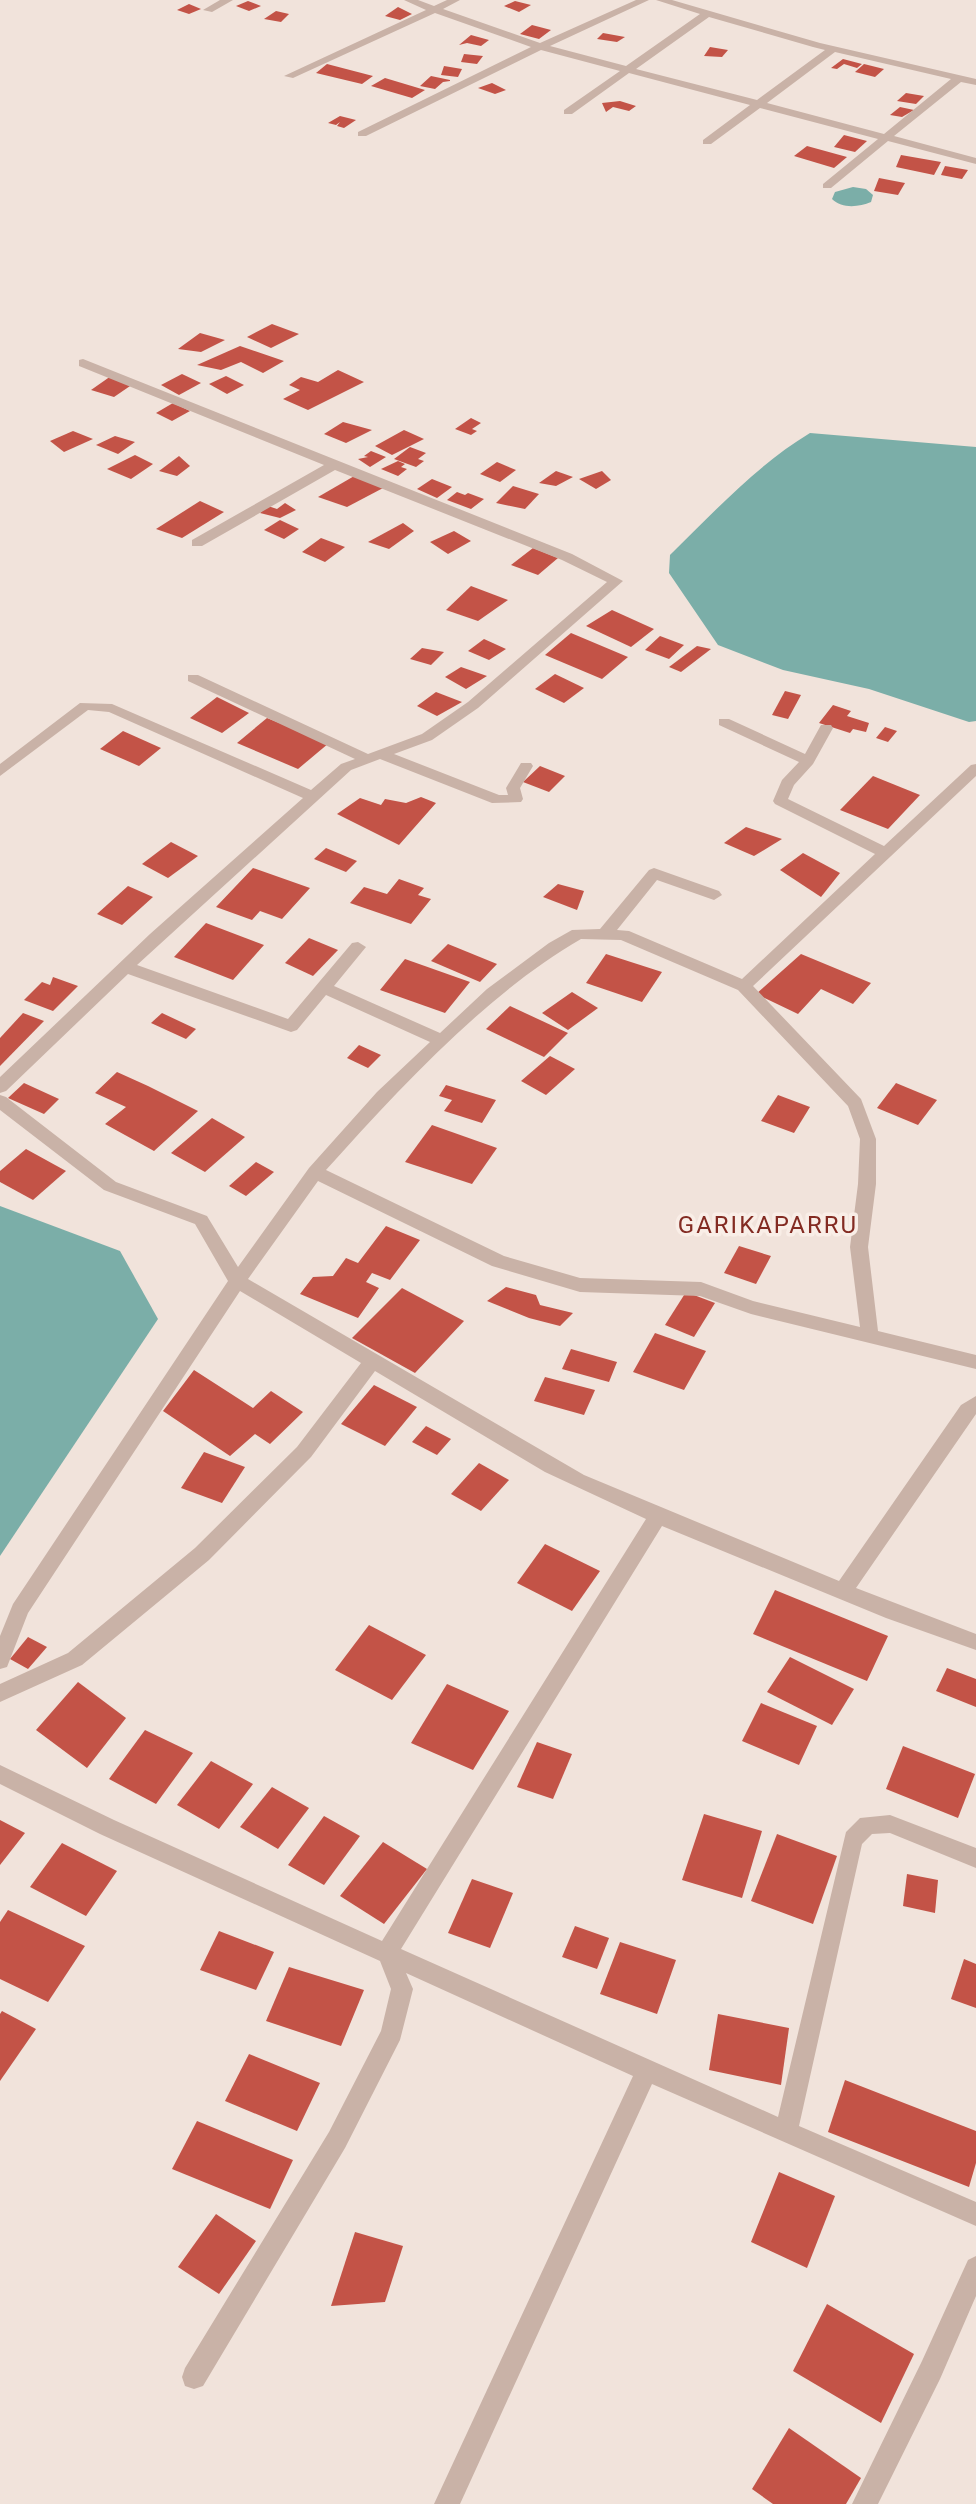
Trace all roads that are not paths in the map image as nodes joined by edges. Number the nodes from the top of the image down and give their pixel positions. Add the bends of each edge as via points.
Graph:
1 (228, 0) edge
2 (409, 0) edge
3 (455, 0) edge
4 (644, 0) edge
5 (661, 0) edge
6 (208, 9) dead end
7 (434, 10) junction
8 (707, 15) junction
9 (540, 47) junction
10 (833, 48) junction
11 (628, 70) junction
12 (289, 76) dead end
13 (959, 78) junction
14 (976, 82) edge
15 (756, 104) junction
16 (568, 112) dead end
17 (362, 134) dead end
18 (887, 137) junction
19 (707, 142) dead end
20 (976, 160) edge
21 (827, 186) dead end
22 (83, 363) dead end
23 (334, 465) junction
24 (197, 544) dead end
25 (193, 678) dead end
26 (724, 722) dead end
27 (826, 728) dead end
28 (374, 756) junction
29 (808, 761) junction
30 (526, 766) dead end
31 (976, 768) edge
32 (0, 771) edge
33 (311, 796) junction
34 (885, 853) junction
35 (714, 895) dead end
36 (605, 934) junction
37 (358, 947) dead end
38 (126, 967) junction
39 (744, 986) junction
40 (323, 987) junction
41 (442, 1041) junction
42 (0, 1087) edge
43 (0, 1101) edge
44 (315, 1172) junction
45 (237, 1281) junction
46 (870, 1338) junction
47 (373, 1361) junction
48 (976, 1362) edge
49 (976, 1403) edge
50 (657, 1518) junction
51 (843, 1590) junction
52 (976, 1642) edge
53 (0, 1661) edge
54 (0, 1693) edge
55 (0, 1774) edge
56 (976, 1858) edge
57 (387, 1952) junction
58 (647, 2071) junction
59 (786, 2131) junction
60 (976, 2214) edge
61 (976, 2268) edge
62 (194, 2377) dead end
63 (447, 2504) edge
64 (865, 2504) edge

1 - 6 street
2 - 7 street
3 - 7 street
4 - 9 street
5 - 8 street
7 - 9 street
7 - 12 street
8 - 10 street
8 - 11 street
9 - 11 street
9 - 17 street
10 - 13 street
10 - 15 street
11 - 15 street
11 - 16 street
13 - 14 street
13 - 18 street
15 - 18 street
15 - 19 street
18 - 20 street
18 - 21 street
22 - 23 street
23 - 24 street
23 - 28 street via 616,581 473,705 427,737
25 - 28 street
26 - 29 street
27 - 29 street
28 - 30 street via 497,800 516,799 513,788
28 - 33 street via 346,767
29 - 34 street via 787,783 780,801
31 - 34 street
32 - 33 street via 85,706 96,706 112,708
33 - 38 street
34 - 39 street
35 - 36 street via 654,873
36 - 39 street via 623,935
36 - 41 street via 578,934 555,947 493,993
37 - 40 street
38 - 40 street via 290,1026
38 - 42 street
39 - 46 street via 855,1103 868,1139 859,1247
40 - 41 street
41 - 44 street
43 - 45 street via 110,1186 201,1220
44 - 45 street
44 - 46 street via 521,1268 580,1284 701,1289
45 - 47 street
45 - 53 street via 20,1610
46 - 48 street
47 - 50 street via 562,1473
47 - 54 street via 304,1452 202,1555 75,1659
49 - 51 street
50 - 51 street
50 - 57 street
51 - 52 street
55 - 57 street
56 - 59 street via 890,1824 867,1825 853,1839
57 - 58 street
57 - 62 street via 402,1989 392,2033 337,2140
58 - 59 street
58 - 63 street
59 - 60 street
61 - 64 street

